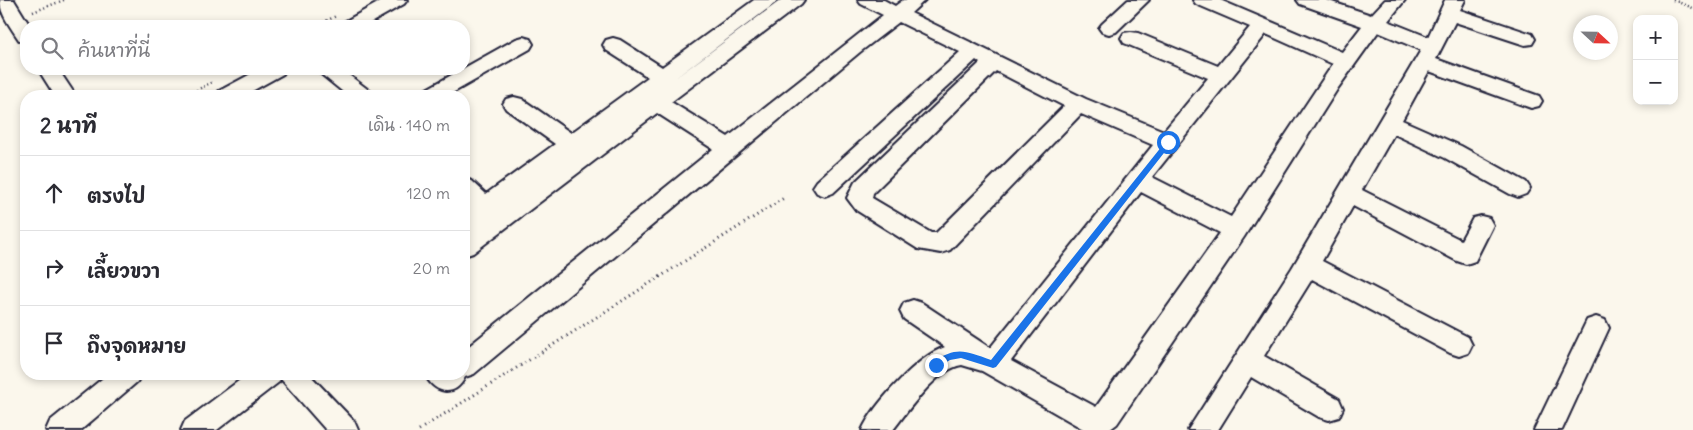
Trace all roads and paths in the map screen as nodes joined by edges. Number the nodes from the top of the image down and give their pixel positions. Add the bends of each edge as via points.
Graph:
1 (4, 0) edge
2 (64, 0) edge
3 (397, 0) edge
4 (767, 0) edge
5 (794, 0) edge
6 (868, 0) edge
7 (1139, 0) edge
8 (1202, 0) edge
9 (1307, 0) edge
10 (1395, 0) edge
11 (1673, 0) edge
12 (906, 7) edge
13 (1452, 7) edge
14 (1693, 8) edge
15 (362, 20) edge
16 (8, 23) edge
17 (1374, 23) junction
18 (1262, 26) junction
19 (1109, 28) dead end
20 (20, 32) edge
21 (1131, 38) dead end
22 (1525, 39) dead end
23 (523, 44) dead end
24 (613, 46) dead end
25 (974, 52) junction
26 (1429, 55) junction
27 (994, 61) junction
28 (1346, 61) junction
29 (470, 74) edge
30 (52, 75) edge
31 (259, 75) edge
32 (336, 75) edge
33 (468, 75) edge
34 (662, 76) junction
35 (1222, 76) junction
36 (224, 87) edge
37 (62, 90) edge
38 (211, 90) edge
39 (354, 90) edge
40 (442, 90) edge
41 (1531, 101) dead end
42 (656, 103) junction
43 (514, 104) dead end
44 (1078, 104) junction
45 (1389, 123) junction
46 (1168, 142) junction
47 (570, 144) junction
48 (730, 149) junction
49 (1137, 180) junction
50 (825, 187) dead end
51 (1518, 188) dead end
52 (470, 193) edge
53 (1348, 193) junction
54 (784, 198) dead end
55 (485, 208) junction
56 (470, 219) edge
57 (1481, 225) dead end
58 (1235, 230) junction
59 (470, 242) edge
60 (1307, 265) junction
61 (913, 311) dead end
62 (1596, 328) dead end
63 (1458, 345) dead end
64 (1246, 360) junction
65 (470, 361) edge
66 (993, 364) junction
67 (120, 380) edge
68 (261, 380) edge
69 (298, 380) edge
70 (1329, 408) dead end
71 (60, 430) edge
72 (195, 430) edge
73 (344, 430) edge
74 (419, 430) edge
75 (876, 430) edge
76 (1202, 430) edge
77 (1548, 430) edge

1 - 16 street
2 - 16 path
3 - 15 street
4 - 34 street
5 - 42 street
6 - 12 street
7 - 19 street
8 - 18 street
9 - 17 street
10 - 17 street
11 - 14 path
12 - 25 street
12 - 48 street
13 - 22 street
13 - 26 street
16 - 20 street
17 - 26 street
17 - 28 street
18 - 28 street
18 - 35 street
21 - 35 street
23 - 29 street
24 - 34 street
25 - 27 street
25 - 50 street
26 - 41 street
26 - 45 street
27 - 44 street
27 - 44 street via 863,188 859,198 864,204 927,242 941,243
28 - 58 street
30 - 37 street
31 - 36 street
32 - 39 street
33 - 40 street
34 - 47 street
35 - 46 street
36 - 38 path
42 - 48 street
42 - 59 street
43 - 47 street
44 - 46 street
45 - 51 street via 1453,152
45 - 53 street
46 - 49 street
47 - 55 street
48 - 65 street
49 - 58 street
49 - 66 street
52 - 55 street
53 - 57 street via 1466,254
53 - 60 street
54 - 74 path
55 - 56 street
58 - 66 street via 1102,420 1095,421
60 - 63 street
60 - 64 street
61 - 66 street
62 - 77 street
64 - 70 street
64 - 76 street
66 - 75 street via 961,354 948,357 914,387
67 - 71 street
68 - 72 street
69 - 73 street

